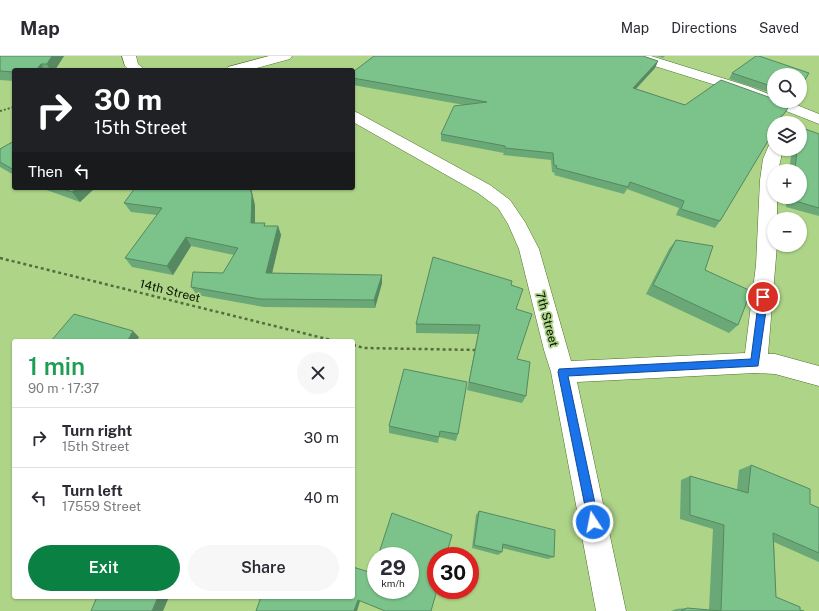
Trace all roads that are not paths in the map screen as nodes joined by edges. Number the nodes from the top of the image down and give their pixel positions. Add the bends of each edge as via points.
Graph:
1 (129, 56) edge
2 (637, 56) edge
3 (286, 59) edge
4 (135, 68) edge
5 (243, 68) edge
6 (767, 98) edge
7 (784, 108) edge
8 (796, 116) edge
9 (355, 117) edge
10 (807, 118) edge
11 (819, 119) edge
12 (773, 156) edge
13 (755, 363) junction
14 (563, 372) junction
15 (819, 376) edge
16 (610, 611) edge

1 - 4 street
2 - 6 street
3 - 5 street
7 - 8 street
9 - 14 street, 7th Street via 484,188 504,204 529,249
10 - 11 street
12 - 13 street via 768,184 768,231 762,313
13 - 14 street
13 - 15 street via 775,364
14 - 16 street, 7th Street

